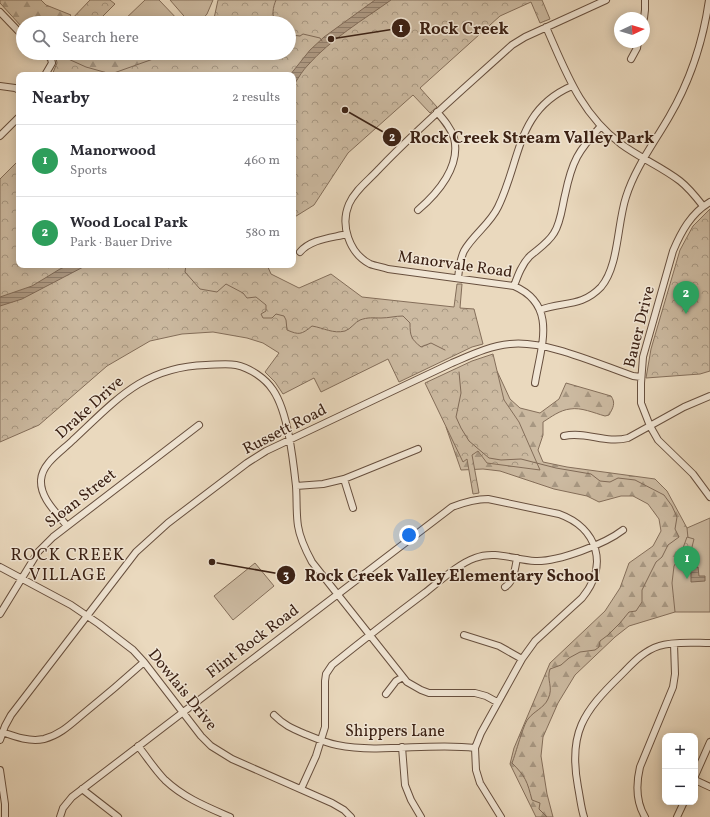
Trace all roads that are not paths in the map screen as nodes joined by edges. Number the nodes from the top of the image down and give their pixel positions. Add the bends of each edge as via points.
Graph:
1 (606, 0) edge
2 (645, 0) edge
3 (709, 0) edge
4 (0, 12) edge
5 (645, 12) edge
6 (546, 27) junction
7 (16, 29) edge
8 (636, 48) edge
9 (630, 58) dead end
10 (51, 60) edge
11 (47, 72) edge
12 (0, 86) edge
13 (572, 86) junction
14 (16, 88) edge
15 (437, 112) junction
16 (16, 120) edge
17 (601, 126) junction
18 (0, 136) edge
19 (644, 158) junction
20 (710, 202) edge
21 (703, 206) junction
22 (418, 210) dead end
23 (347, 234) junction
24 (300, 252) dead end
25 (458, 278) junction
26 (514, 286) junction
27 (540, 310) junction
28 (541, 345) junction
29 (641, 377) junction
30 (535, 383) dead end
31 (710, 396) edge
32 (199, 425) dead end
33 (650, 426) junction
34 (564, 436) dead end
35 (289, 440) junction
36 (418, 449) dead end
37 (344, 479) junction
38 (296, 486) junction
39 (710, 497) edge
40 (353, 508) dead end
41 (67, 526) junction
42 (623, 530) dead end
43 (594, 545) junction
44 (517, 558) junction
45 (0, 567) edge
46 (22, 578) junction
47 (505, 587) dead end
48 (337, 594) junction
49 (0, 614) edge
50 (87, 616) junction
51 (369, 635) junction
52 (464, 635) dead end
53 (710, 643) edge
54 (674, 644) junction
55 (522, 659) junction
56 (144, 662) junction
57 (403, 677) junction
58 (386, 694) dead end
59 (497, 702) junction
60 (182, 712) junction
61 (274, 715) dead end
62 (2, 732) junction
63 (0, 740) edge
64 (322, 740) junction
65 (710, 742) edge
66 (138, 746) junction
67 (402, 747) junction
68 (475, 748) junction
69 (698, 769) edge
70 (0, 772) edge
71 (698, 781) edge
72 (710, 787) edge
73 (82, 789) junction
74 (301, 789) junction
75 (683, 805) edge
76 (5, 817) edge
77 (60, 817) edge
78 (118, 817) edge
79 (230, 817) edge
80 (351, 817) edge
81 (421, 817) edge
82 (502, 817) edge
83 (584, 817) edge
84 (645, 817) edge
85 (677, 817) edge

1 - 6 street
2 - 5 street
3 - 19 street via 694,66 681,95
4 - 7 street
6 - 13 street
6 - 15 street via 512,45
8 - 9 street
10 - 11 street
12 - 14 street
13 - 17 street
13 - 25 street via 548,100 531,120 498,208 464,251
15 - 22 street via 452,132 455,155 450,170 438,190
15 - 23 street via 354,196 346,212
16 - 18 street
17 - 19 street via 621,144
17 - 26 street via 585,143 574,162 555,232 524,262
19 - 21 street via 681,182
19 - 27 street via 634,176 621,213 612,266 607,279 588,297 567,305
20 - 21 street, Bauer Drive
21 - 29 street, Bauer Drive via 685,226 673,251 645,346
23 - 24 street via 311,243
23 - 25 street, Manorvale Road via 355,251 372,265
25 - 26 street, Manorvale Road
26 - 27 street, Manorvale Road via 529,295
27 - 28 street, Manorvale Road via 544,329
28 - 29 street, Russett Road
28 - 30 street, Manorvale Road
28 - 35 street, Russett Road via 509,344 474,353
29 - 33 street, Bauer Drive via 642,403
31 - 33 street
32 - 41 street, Sloan Street
33 - 34 street via 619,440 580,434
33 - 39 street, Bauer Drive via 658,440 693,474
35 - 38 street, Drake Drive
35 - 41 street, Drake Drive via 279,400 266,382 254,372 236,365 220,364 182,367 156,374 122,395 44,470 41,478 44,497
35 - 50 street, Russett Road via 247,463 151,537 136,552
36 - 37 street
37 - 38 street
37 - 40 street
38 - 48 street, Drake Drive via 298,526 302,542 312,562
41 - 46 street, Sloan Street via 38,552
42 - 43 street
43 - 44 street via 547,560
43 - 48 street, Flint Rock Road via 578,523 564,516 488,499 470,500 452,507
43 - 55 street, Flint Rock Road via 597,570 589,590 541,634
44 - 47 street via 512,580
44 - 51 street via 493,555 470,560
45 - 46 street, Dowlais Drive
46 - 49 street, Sloan Street
46 - 50 street, Dowlais Drive
48 - 51 street, Drake Drive
48 - 60 street, Flint Rock Road
50 - 56 street, Dowlais Drive via 133,650
50 - 62 street, Russett Road via 11,715
51 - 57 street, Drake Drive
51 - 64 street via 332,665 326,674 326,727
52 - 55 street via 499,646
53 - 54 street
54 - 83 street via 657,646 644,653 601,694 584,719 578,734 574,768
54 - 84 street via 674,687 637,779 638,799
55 - 59 street, Flint Rock Road
56 - 60 street, Dowlais Drive
56 - 62 street via 55,735 30,740
57 - 58 street via 396,681
57 - 59 street, Drake Drive via 407,682 429,693 475,693
59 - 68 street, Flint Rock Road
60 - 66 street, Flint Rock Road
60 - 74 street, Dowlais Drive via 200,736 217,750
61 - 64 street, Shippers Lane via 283,724
62 - 63 street, Russett Road
64 - 67 street, Shippers Lane via 336,745 363,748
64 - 74 street
65 - 69 street
66 - 73 street, Flint Rock Road
66 - 79 street via 164,779 180,793
67 - 68 street, Shippers Lane via 456,745
67 - 81 street via 406,785
68 - 82 street, Flint Rock Road via 476,770 480,784
70 - 76 street
71 - 72 street
73 - 77 street, Flint Rock Road via 63,808
73 - 78 street
74 - 80 street, Dowlais Drive via 332,803
75 - 85 street

